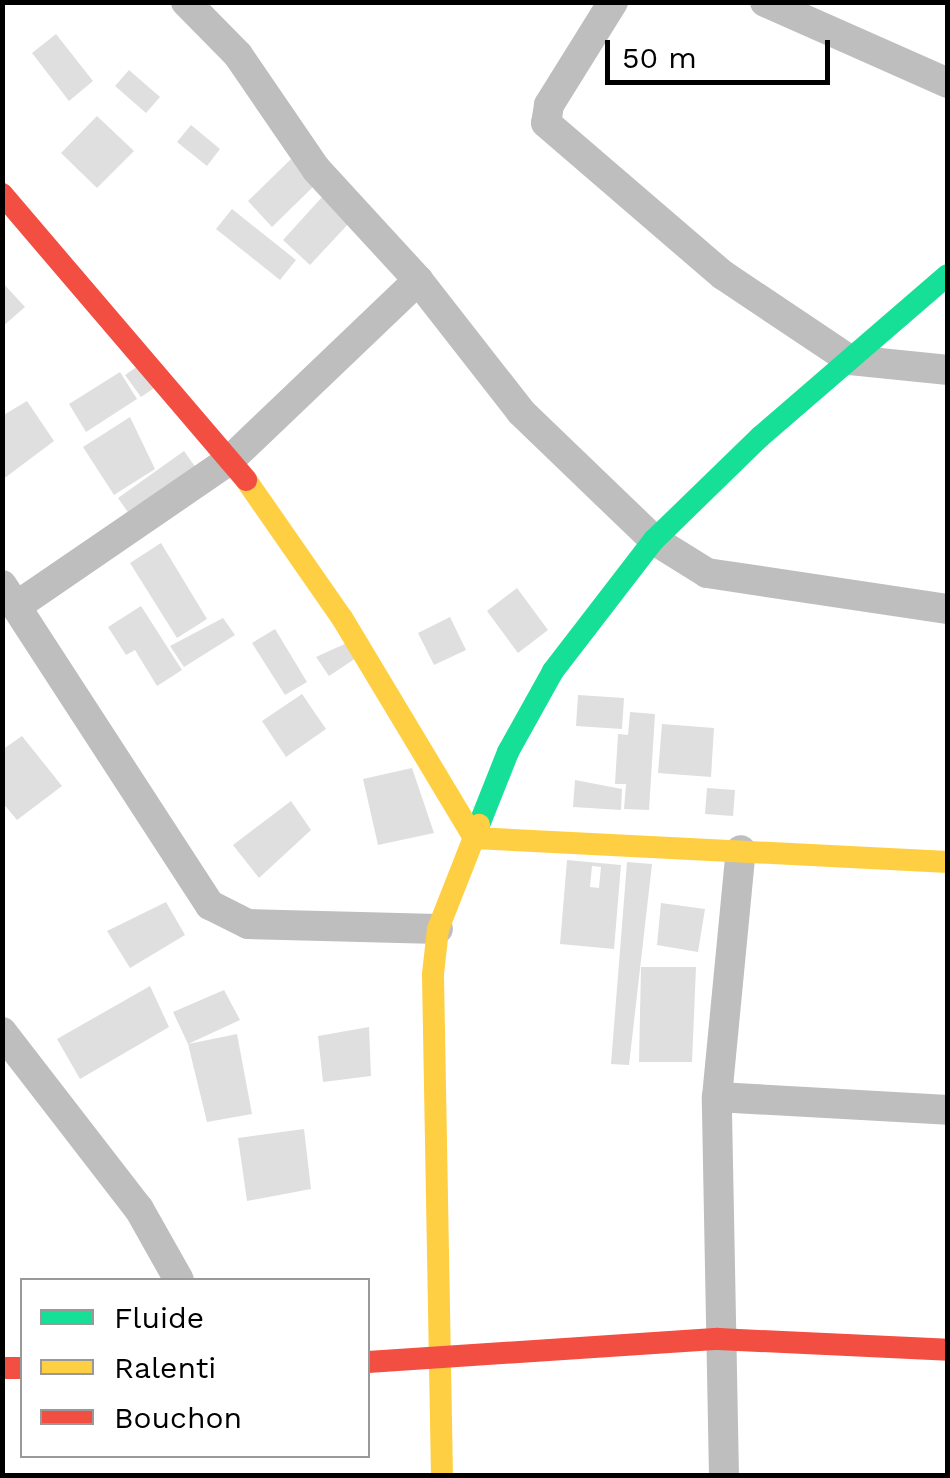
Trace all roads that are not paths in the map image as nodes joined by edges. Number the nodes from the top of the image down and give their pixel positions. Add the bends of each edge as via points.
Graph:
1 (186, 2) edge
2 (613, 2) edge
3 (765, 2) edge
4 (948, 83) edge
5 (2, 194) edge
6 (948, 275) edge
7 (418, 280) junction
8 (850, 360) junction
9 (948, 370) edge
10 (231, 459) junction
11 (654, 540) junction
12 (10, 595) edge
13 (948, 609) edge
14 (474, 838) junction
15 (741, 850) junction
16 (948, 862) edge
17 (438, 929) junction
18 (2, 1032) edge
19 (717, 1098) junction
20 (948, 1110) edge
21 (178, 1278) edge
22 (718, 1339) junction
23 (948, 1350) edge
24 (435, 1360) junction
25 (370, 1362) edge
26 (442, 1476) edge
27 (724, 1476) edge

1 - 7 street via 238,55 348,207
2 - 8 street via 549,105 546,124 723,274
3 - 4 street
5 - 10 street
6 - 8 street
7 - 10 street
7 - 11 street via 520,412
8 - 9 street
8 - 11 street
10 - 12 street
10 - 14 street via 342,618
11 - 13 street via 707,573
11 - 14 street via 553,671 508,752
12 - 17 street via 210,905 248,924
14 - 15 street
14 - 17 street
15 - 16 street
15 - 19 street
17 - 24 street
18 - 21 street via 139,1208
19 - 20 street
19 - 22 street
22 - 23 street
22 - 24 street
22 - 27 street
24 - 25 street
24 - 26 street

